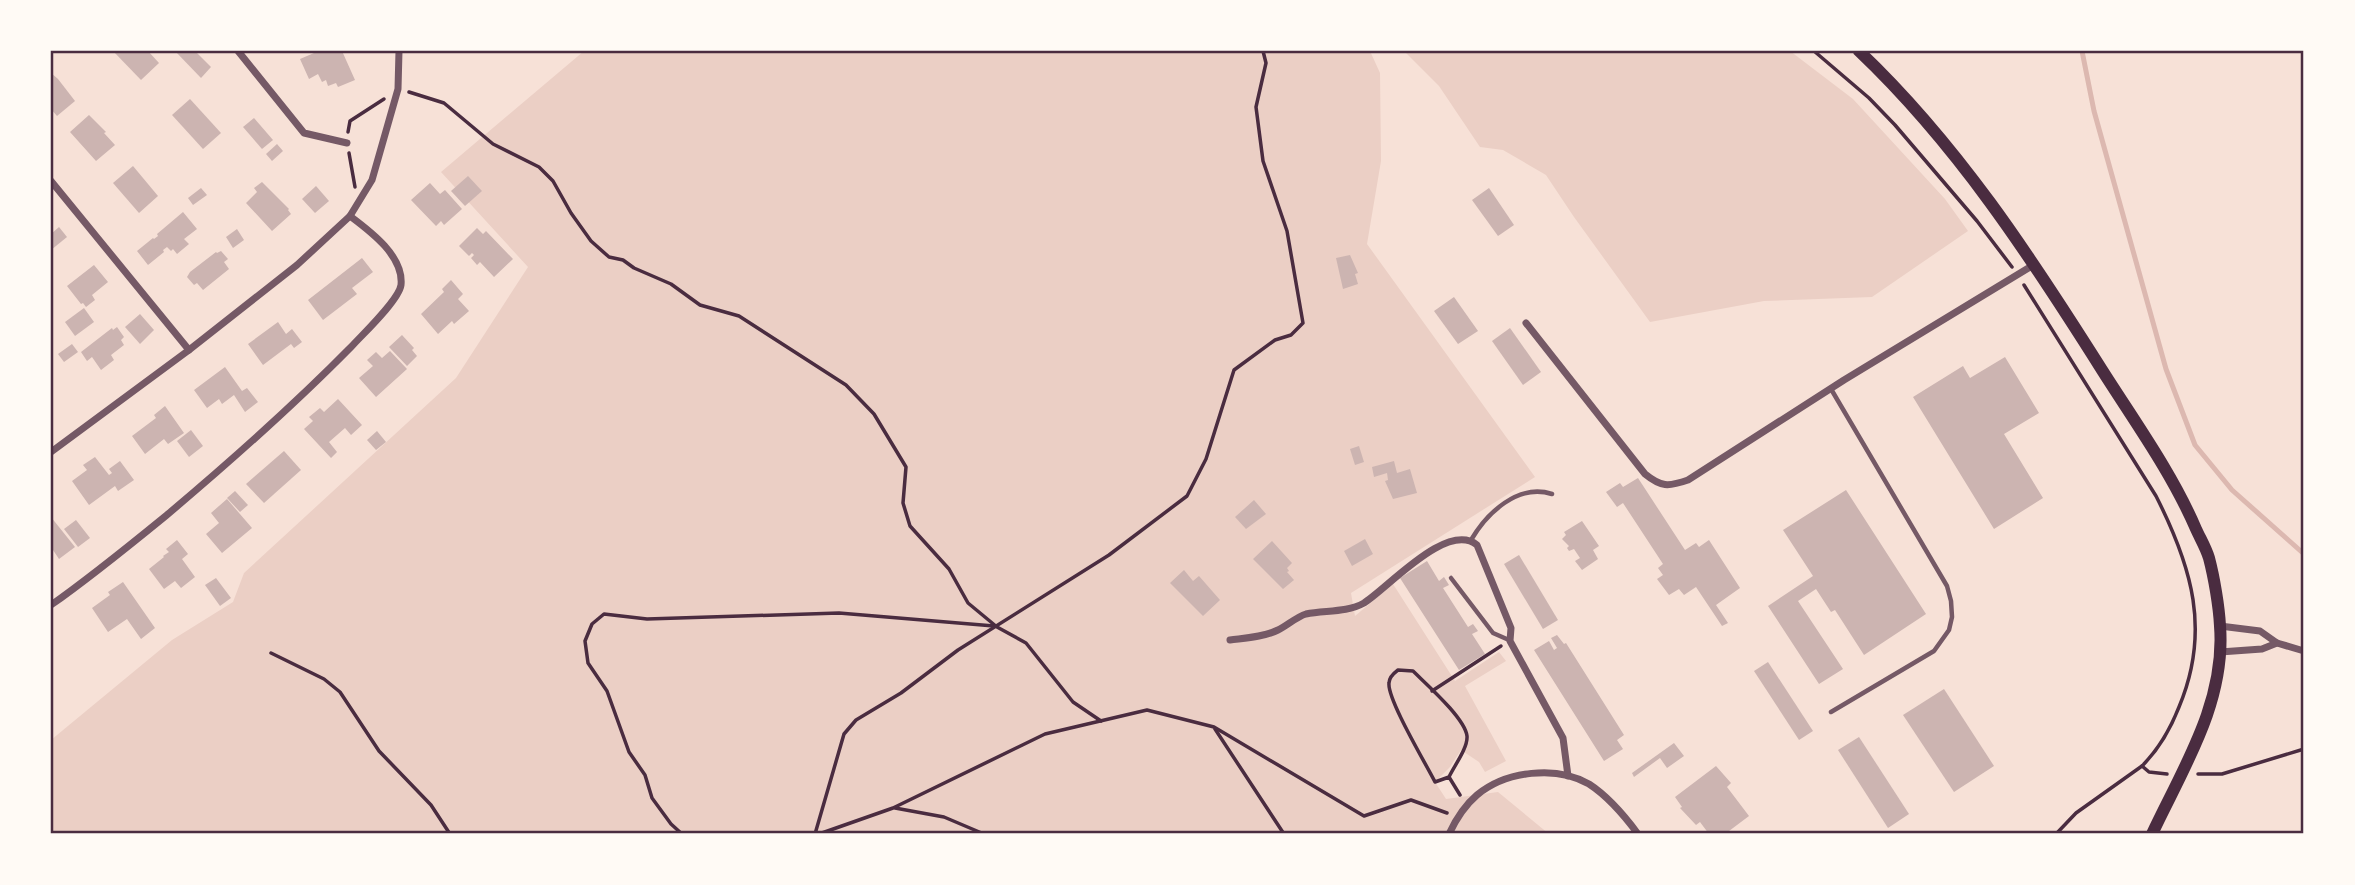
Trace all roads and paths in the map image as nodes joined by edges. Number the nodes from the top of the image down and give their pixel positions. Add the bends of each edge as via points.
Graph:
1 (238, 51) edge
2 (399, 51) edge
3 (1263, 51) edge
4 (1814, 51) edge
5 (1859, 51) edge
6 (398, 89) junction
7 (347, 143) junction
8 (51, 181) edge
9 (358, 204) junction
10 (350, 216) junction
11 (2035, 264) junction
12 (2017, 275) junction
13 (1526, 323) dead end
14 (188, 350) junction
15 (1831, 389) junction
16 (51, 452) edge
17 (1552, 494) dead end
18 (1471, 540) junction
19 (1451, 578) dead end
20 (51, 605) edge
21 (2220, 626) junction
22 (997, 627) junction
23 (1230, 640) dead end
24 (1510, 641) junction
25 (2277, 643) junction
26 (2304, 651) edge
27 (2220, 652) junction
28 (271, 653) dead end
29 (1432, 691) junction
30 (1831, 712) dead end
31 (1101, 721) junction
32 (1214, 727) junction
33 (2304, 749) edge
34 (2142, 766) junction
35 (2194, 774) dead end
36 (2169, 775) dead end
37 (1568, 776) junction
38 (1449, 777) junction
39 (1460, 795) dead end
40 (892, 808) junction
41 (1457, 817) junction
42 (450, 834) edge
43 (682, 834) edge
44 (817, 834) edge
45 (984, 834) edge
46 (1284, 834) edge
47 (1449, 834) edge
48 (1638, 834) edge
49 (2056, 834) edge
50 (2152, 834) edge

1 - 7 street via 304,133
2 - 6 street
3 - 22 path via 1256,107 1263,162 1287,231 1303,323 1234,370 1206,459 1187,496 1110,555
4 - 12 path via 1895,125 1978,221
5 - 11 main road via 1952,151
6 - 7 path via 350,121
6 - 9 street via 372,180
6 - 22 path via 444,103 493,144 540,167 591,241 608,257 671,284 701,305 739,316 845,385 874,414 906,467 903,503 910,526 949,569 968,603
7 - 9 path
8 - 14 street
9 - 10 street
10 - 14 street via 297,265
10 - 20 street via 376,236 401,268 401,287 379,318 245,450
11 - 12 street
11 - 21 main road via 2185,502 2209,558
12 - 15 street
12 - 34 path via 2156,496 2188,569 2195,611 2195,657 2170,729
13 - 15 street via 1645,474 1658,484 1673,486 1688,480
14 - 16 street
15 - 30 lane via 1947,586 1952,617 1934,651
17 - 18 lane via 1522,492 1479,527
18 - 23 street via 1458,539 1428,553 1363,603 1337,612 1304,615 1275,632
18 - 24 street via 1511,628
19 - 24 lane via 1493,632
21 - 25 street via 2260,631
21 - 27 main road
22 - 31 path via 1026,643 1073,702
22 - 43 path via 839,613 647,618 604,614 592,624 585,641 588,663 607,691 652,798
22 - 44 path via 856,720 845,734
24 - 29 path
24 - 37 street via 1563,738
25 - 26 street
25 - 27 street via 2262,649
27 - 50 main road via 2207,718
28 - 42 path via 340,692 379,751 431,805
29 - 38 path via 1467,735
29 - 38 path via 1413,671 1398,670 1389,683 1435,782
31 - 32 path via 1147,710
31 - 40 path via 1045,734
32 - 41 path via 1364,816 1412,800
32 - 46 path
33 - 35 path via 2222,774
34 - 36 path
34 - 49 path via 2076,813
37 - 41 street via 1550,773 1494,784
37 - 48 street via 1588,784 1616,806
38 - 39 path
40 - 44 path
40 - 45 path via 944,817
41 - 47 street

